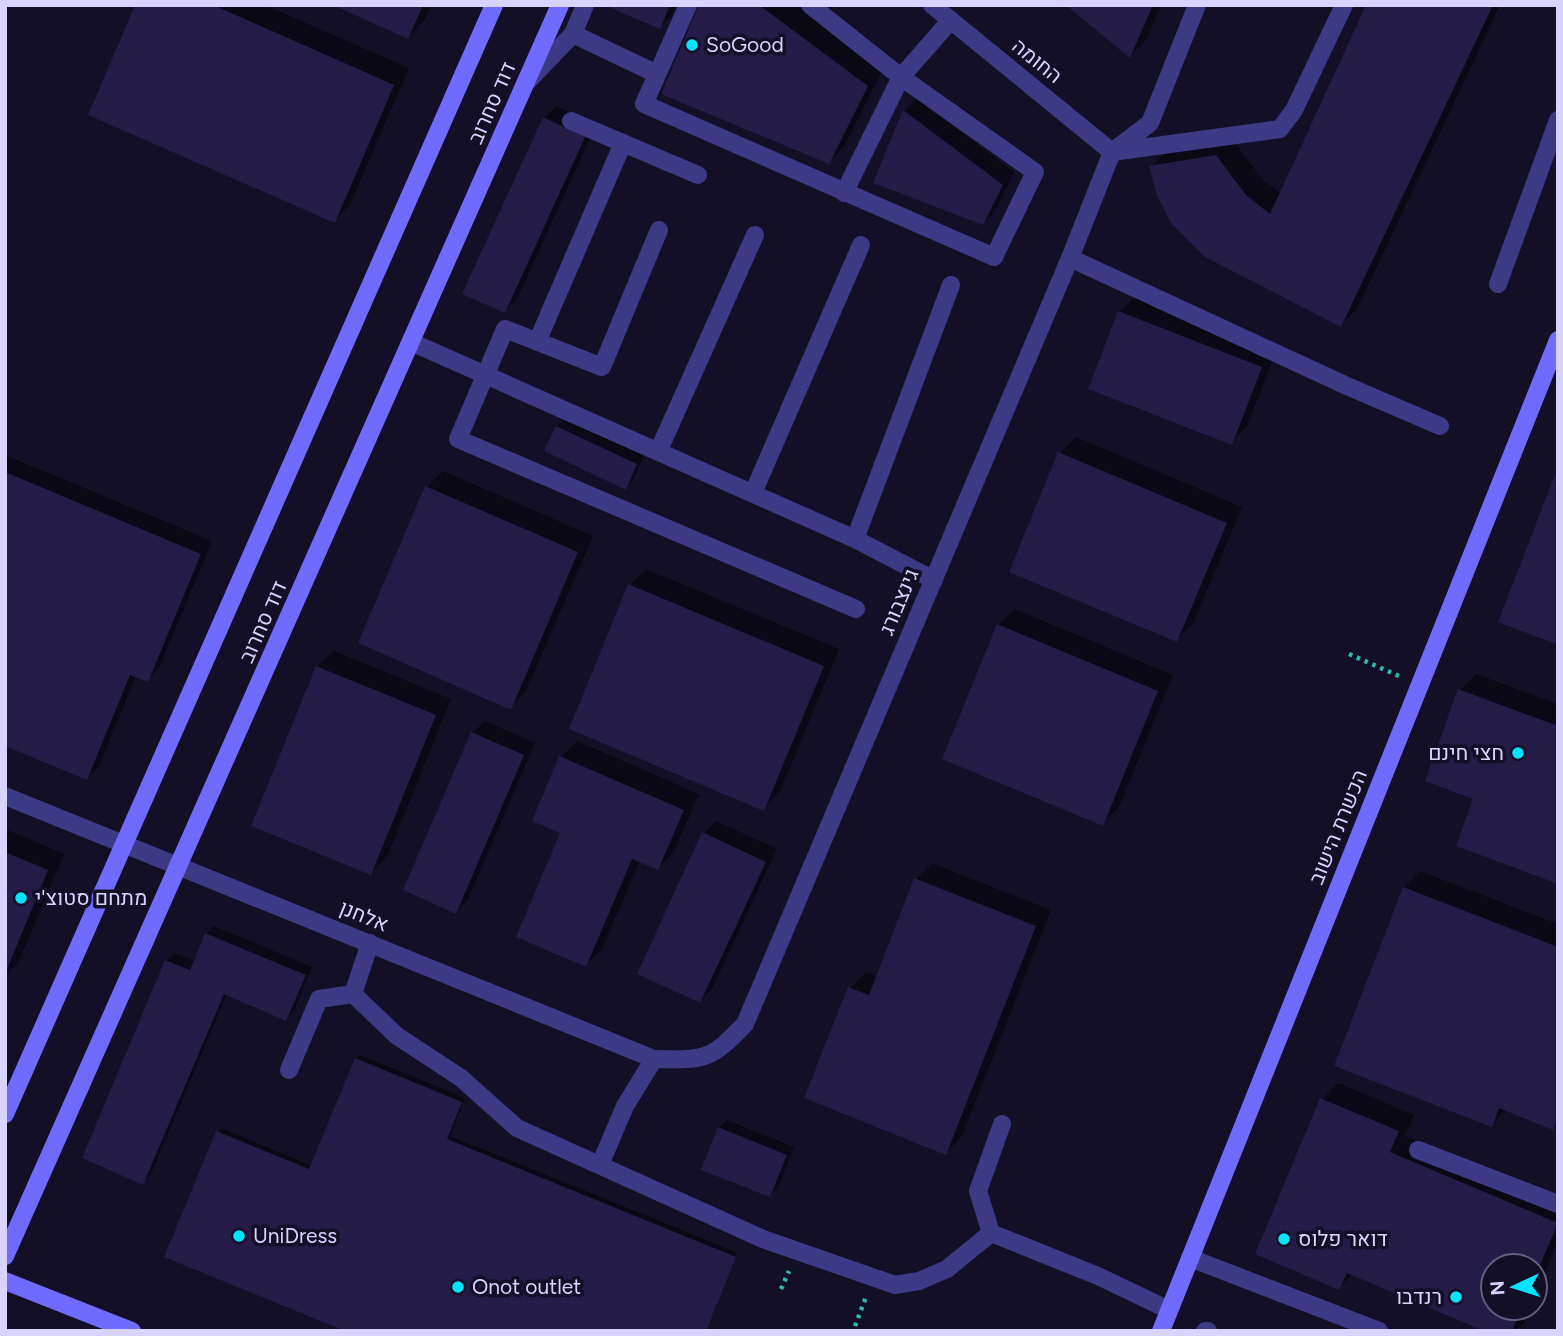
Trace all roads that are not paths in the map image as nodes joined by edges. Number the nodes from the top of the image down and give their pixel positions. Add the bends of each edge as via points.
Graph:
1 (494, 5) edge
2 (560, 5) edge
3 (585, 5) edge
4 (688, 5) edge
5 (810, 5) edge
6 (932, 5) edge
7 (1197, 5) edge
8 (1344, 5) edge
9 (951, 20) junction
10 (573, 34) junction
11 (657, 74) junction
12 (901, 77) junction
13 (524, 85) junction
14 (1558, 120) edge
15 (571, 121) dead end
16 (623, 143) junction
17 (1553, 150) edge
18 (1112, 152) junction
19 (698, 175) dead end
20 (845, 193) junction
21 (659, 230) dead end
22 (755, 235) dead end
23 (860, 245) dead end
24 (1070, 258) junction
25 (1499, 284) dead end
26 (951, 285) dead end
27 (1558, 340) edge
28 (411, 342) junction
29 (537, 342) junction
30 (484, 375) junction
31 (1440, 426) dead end
32 (658, 452) junction
33 (753, 494) junction
34 (855, 539) junction
35 (934, 580) junction
36 (856, 609) dead end
37 (5, 796) edge
38 (122, 844) junction
39 (180, 865) junction
40 (370, 943) junction
41 (353, 994) junction
42 (708, 1056) joint
43 (654, 1059) junction
44 (289, 1070) dead end
45 (5, 1114) edge
46 (1002, 1124) dead end
47 (1419, 1150) dead end
48 (600, 1165) junction
49 (1558, 1204) edge
50 (991, 1233) junction
51 (5, 1256) edge
52 (1190, 1258) junction
53 (5, 1281) edge
54 (1169, 1310) junction
55 (132, 1331) edge
56 (1161, 1331) edge
57 (1379, 1331) edge

1 - 38 street, דוד סחרוב
2 - 13 street, דוד סחרוב
3 - 10 street
4 - 11 street
5 - 12 street
6 - 9 street, החומה
7 - 18 street via 1150,123
8 - 18 street via 1294,110 1280,129
9 - 12 street
9 - 18 street, החומה
10 - 11 street
10 - 13 street
11 - 20 street via 644,104
12 - 20 street
12 - 20 street via 1035,172 995,257
13 - 28 street, דוד סחרוב
14 - 17 street
15 - 16 street
16 - 19 street
16 - 29 street
17 - 25 street
18 - 24 street, גינצבורג
21 - 29 street via 602,367
22 - 32 street
23 - 33 street
24 - 31 street
24 - 35 street, גינצבורג
26 - 34 street
27 - 52 street, הכשרת הישוב
28 - 30 street
28 - 39 street, דוד סחרוב
29 - 30 street via 505,329
30 - 32 street
30 - 36 street via 458,439
32 - 33 street
33 - 34 street
34 - 35 street
35 - 42 street, גינצבורג via 745,1024
37 - 38 street, אלחנן
38 - 39 street, אלחנן
38 - 45 street, דוד סחרוב
39 - 40 street, אלחנן
39 - 51 street, דוד סחרוב
40 - 41 street
40 - 43 street, אלחנן
41 - 44 street via 319,999
41 - 48 street via 397,1036 461,1078 517,1128
42 - 43 street, אלחנן
43 - 48 street via 625,1106
46 - 50 street via 978,1191
47 - 49 street
48 - 50 street via 763,1239 895,1285 947,1269
50 - 54 street
52 - 54 street, הכשרת הישוב
52 - 57 street
53 - 55 street
54 - 56 street, הכשרת הישוב

